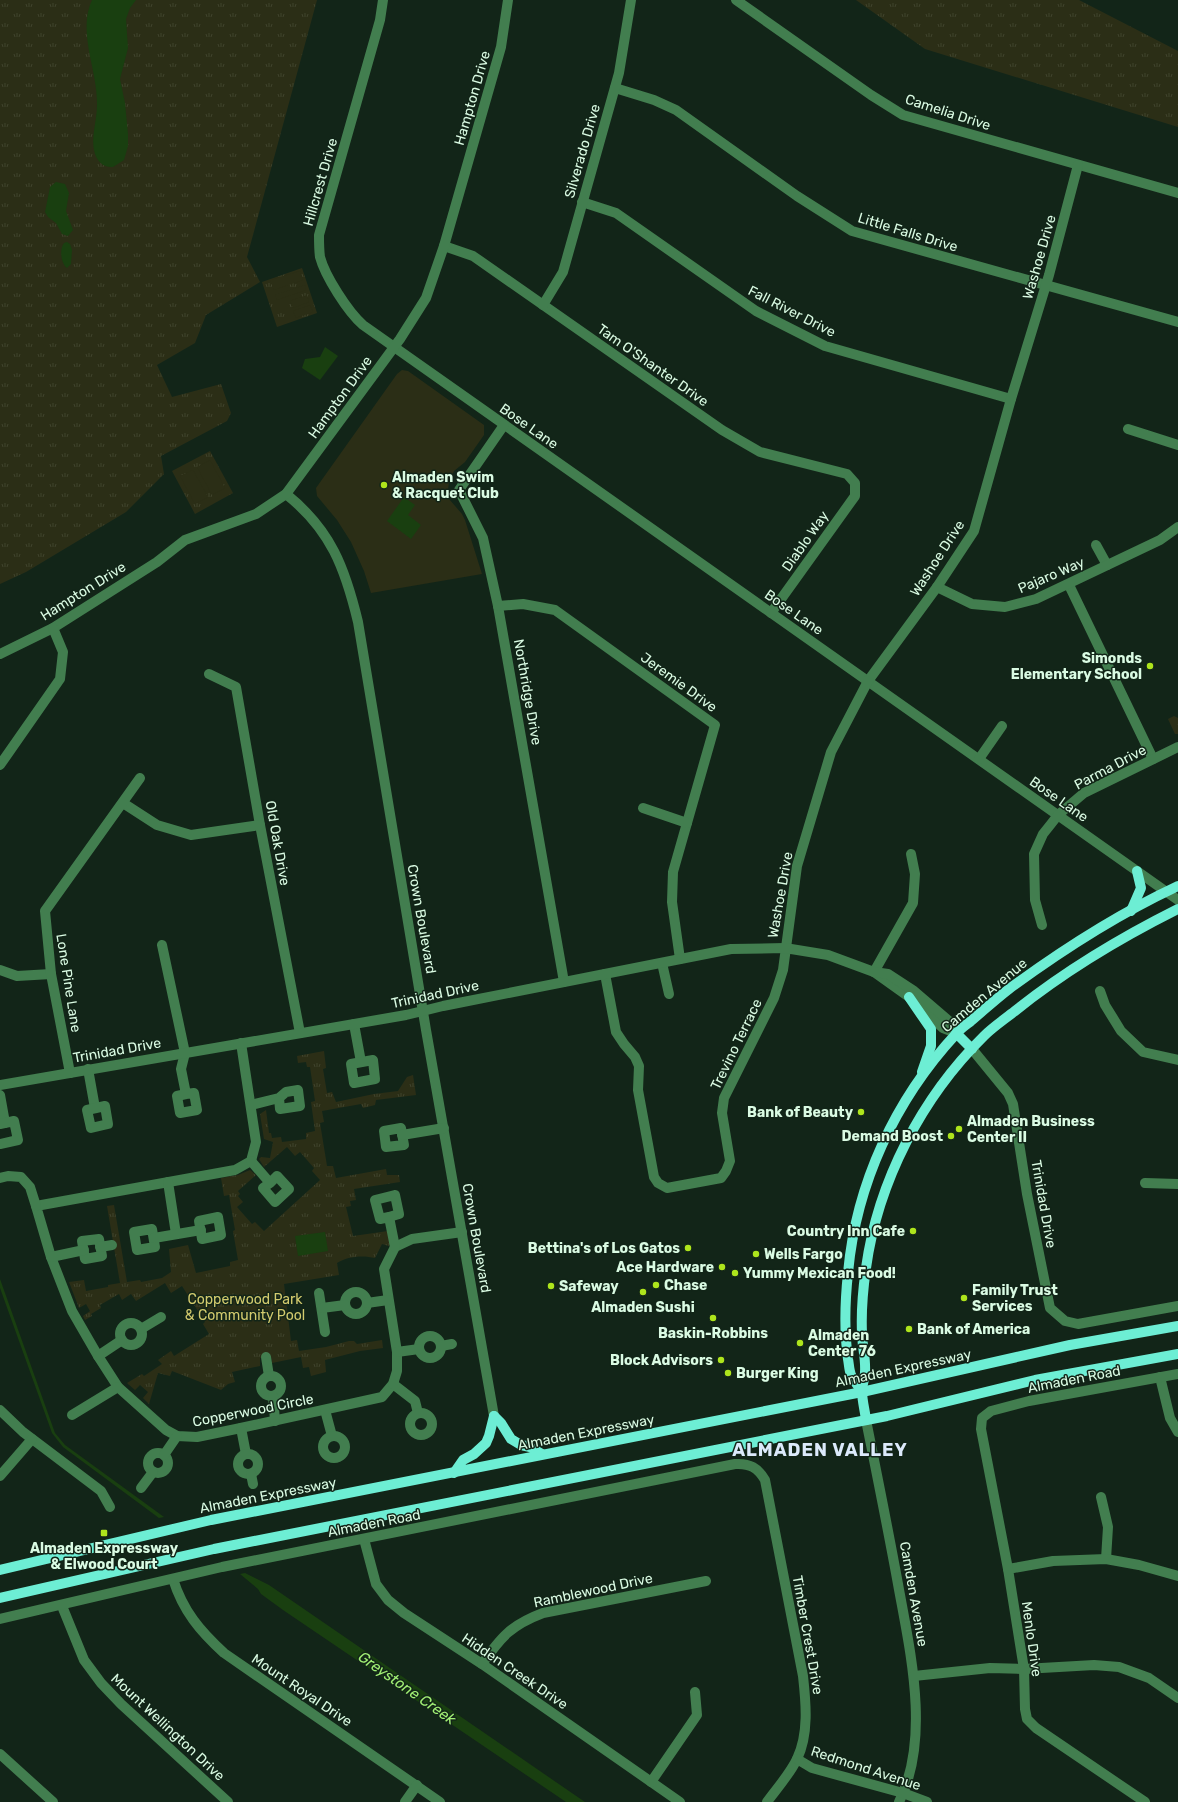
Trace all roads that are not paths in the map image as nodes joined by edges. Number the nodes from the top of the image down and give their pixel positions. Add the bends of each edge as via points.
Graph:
1 (384, 0) edge
2 (508, 0) edge
3 (631, 0) edge
4 (736, 0) edge
5 (615, 88) junction
6 (1078, 166) junction
7 (1178, 193) edge
8 (582, 202) junction
9 (444, 246) junction
10 (1046, 286) junction
11 (543, 305) junction
12 (1178, 322) edge
13 (394, 347) junction
14 (1011, 399) junction
15 (504, 425) junction
16 (1128, 429) dead end
17 (1178, 445) edge
18 (855, 483) joint
19 (286, 494) junction
20 (1178, 527) edge
21 (1096, 546) dead end
22 (1107, 565) junction
23 (1069, 585) junction
24 (937, 587) junction
25 (498, 606) junction
26 (771, 613) junction
27 (53, 628) junction
28 (0, 654) edge
29 (209, 674) dead end
30 (868, 681) junction
31 (1002, 726) dead end
32 (1178, 747) edge
33 (979, 759) junction
34 (1154, 759) junction
35 (0, 765) edge
36 (140, 778) dead end
37 (123, 803) junction
38 (643, 808) dead end
39 (1058, 815) junction
40 (687, 823) junction
41 (260, 825) junction
42 (911, 854) dead end
43 (1137, 871) junction
44 (1178, 886) edge
45 (1166, 892) junction
46 (1178, 900) edge
47 (1178, 910) edge
48 (1131, 911) junction
49 (1042, 925) dead end
50 (162, 944) dead end
51 (785, 948) junction
52 (680, 959) junction
53 (662, 963) junction
54 (0, 970) edge
55 (874, 972) junction
56 (51, 974) junction
57 (605, 974) junction
58 (564, 982) junction
59 (1100, 991) dead end
60 (669, 994) dead end
61 (909, 997) junction
62 (423, 1010) junction
63 (354, 1024) junction
64 (300, 1033) junction
65 (956, 1033) junction
66 (241, 1043) junction
67 (972, 1049) junction
68 (185, 1053) junction
69 (1178, 1060) edge
70 (361, 1062) dead end
71 (88, 1069) junction
72 (70, 1073) junction
73 (918, 1082) junction
74 (0, 1085) edge
75 (186, 1094) dead end
76 (0, 1095) edge
77 (279, 1098) dead end
78 (250, 1105) junction
79 (95, 1108) dead end
80 (2, 1124) edge
81 (444, 1128) junction
82 (402, 1135) dead end
83 (0, 1144) edge
84 (251, 1161) junction
85 (0, 1178) edge
86 (168, 1182) junction
87 (270, 1183) dead end
88 (1145, 1183) dead end
89 (1178, 1184) edge
90 (36, 1206) junction
91 (389, 1217) dead end
92 (201, 1230) dead end
93 (462, 1232) junction
94 (176, 1234) junction
95 (154, 1238) dead end
96 (112, 1245) dead end
97 (395, 1247) junction
98 (50, 1257) junction
99 (319, 1293) dead end
100 (388, 1300) junction
101 (367, 1303) junction
102 (345, 1305) junction
103 (1178, 1306) edge
104 (322, 1308) junction
105 (161, 1317) dead end
106 (1178, 1326) edge
107 (141, 1329) junction
108 (325, 1332) dead end
109 (122, 1340) junction
110 (452, 1344) dead end
111 (441, 1346) junction
112 (419, 1348) junction
113 (397, 1352) junction
114 (1178, 1354) edge
115 (98, 1356) junction
116 (266, 1357) dead end
117 (1178, 1374) edge
118 (269, 1376) junction
119 (1160, 1377) junction
120 (393, 1384) junction
121 (118, 1387) junction
122 (862, 1392) junction
123 (272, 1396) junction
124 (0, 1410) edge
125 (325, 1410) junction
126 (418, 1413) junction
127 (72, 1415) dead end
128 (494, 1416) junction
129 (866, 1420) junction
130 (981, 1421) joint
131 (276, 1422) junction
132 (241, 1428) junction
133 (1178, 1432) edge
134 (178, 1436) junction
135 (332, 1436) junction
136 (32, 1439) junction
137 (246, 1454) junction
138 (542, 1454) junction
139 (164, 1455) junction
140 (755, 1468) joint
141 (153, 1472) junction
142 (454, 1473) junction
143 (0, 1476) edge
144 (141, 1488) dead end
145 (1101, 1497) dead end
146 (110, 1507) dead end
147 (364, 1540) junction
148 (1106, 1559) junction
149 (1008, 1569) junction
150 (0, 1570) edge
151 (1178, 1576) edge
152 (173, 1579) junction
153 (706, 1581) dead end
154 (0, 1598) edge
155 (62, 1606) junction
156 (0, 1619) edge
157 (482, 1664) junction
158 (1024, 1669) junction
159 (914, 1676) junction
160 (695, 1692) dead end
161 (1178, 1698) edge
162 (0, 1754) edge
163 (797, 1759) junction
164 (651, 1782) junction
165 (417, 1785) junction
166 (901, 1798) edge
167 (53, 1802) edge
168 (228, 1802) edge
169 (405, 1802) edge
170 (440, 1802) edge
171 (680, 1802) edge
172 (767, 1802) edge
173 (927, 1802) edge
174 (1145, 1802) edge

1 - 13 street, Hillcrest Drive via 321,225 319,242 322,263 344,304 363,325
2 - 9 street, Hampton Drive via 502,47
3 - 5 street, Silverado Drive
4 - 6 street, Camelia Drive via 903,115
5 - 8 street, Silverado Drive
5 - 10 street, Little Falls Drive via 676,110 797,196 852,231
6 - 7 street, Camelia Drive
6 - 10 street, Washoe Drive
8 - 11 street, Silverado Drive via 563,272
8 - 14 street, Fall River Drive via 616,213 756,311 825,346
9 - 11 street, Tam O'Shanter Drive via 473,256
9 - 13 street, Hampton Drive via 426,298
10 - 12 street, Little Falls Drive
10 - 14 street, Washoe Drive
11 - 18 street, Tam O'Shanter Drive via 722,430 760,452 847,474
13 - 15 street, Bose Lane
13 - 19 street, Hampton Drive
14 - 24 street, Washoe Drive via 974,531
15 - 25 street, Northridge Drive via 459,490 483,538
15 - 26 street, Bose Lane
16 - 17 street
18 - 26 street, Diablo Way via 855,496
19 - 27 street, Hampton Drive via 256,514 185,540 157,562
19 - 62 street, Crown Boulevard via 312,519 326,537 349,584 358,622
20 - 22 street, Pajaro Way via 1160,540
21 - 22 street, Pajaro Way
22 - 23 street, Pajaro Way
23 - 24 street, Pajaro Way via 1036,599 1005,607 972,604
23 - 34 street
24 - 30 street, Washoe Drive
25 - 40 street, Jeremie Drive via 523,604 555,610 715,725
25 - 58 street, Northridge Drive
26 - 30 street, Bose Lane
27 - 28 street, Hampton Drive
27 - 35 street via 63,652 60,679
29 - 41 street, Old Oak Drive via 236,687
30 - 33 street, Bose Lane
30 - 51 street, Washoe Drive via 831,752 796,866
31 - 33 street
32 - 34 street, Parma Drive
33 - 39 street, Bose Lane
34 - 39 street, Parma Drive via 1084,793
36 - 37 street, Lone Pine Lane
37 - 41 street via 157,826 191,835
37 - 56 street, Lone Pine Lane via 45,911
38 - 40 street
39 - 43 street, Bose Lane
39 - 49 street, Parma Drive via 1043,834 1034,854 1035,900
40 - 52 street, Jeremie Drive via 673,872 672,902
41 - 64 street, Old Oak Drive
42 - 55 street via 915,874 913,903
43 - 45 street, Bose Lane
43 - 48 main road via 1141,888
44 - 45 main road, Camden Avenue
45 - 46 street, Bose Lane
45 - 48 main road, Camden Avenue
47 - 67 main road, Camden Avenue via 1100,952 1051,983 985,1035
48 - 65 main road, Camden Avenue via 1037,968
50 - 68 street
51 - 52 street, Trinidad Drive via 731,949
51 - 55 street, Trinidad Drive via 828,955
51 - 57 street, Trevino Terrace via 783,970 774,998 724,1098 722,1113 730,1161 726,1171 721,1178 667,1188 654,1177 638,1090 639,1066 616,1032
52 - 53 street, Trinidad Drive
53 - 57 street, Trinidad Drive
53 - 60 street
54 - 56 street via 17,976
55 - 61 street, Trinidad Drive
55 - 65 street, Trinidad Drive via 888,974 914,991 950,1021
56 - 72 street, Lone Pine Lane
57 - 58 street, Trinidad Drive
58 - 62 street, Trinidad Drive
59 - 69 street via 1105,1005 1121,1031 1143,1052
61 - 65 street, Trinidad Drive via 943,1028
61 - 73 main road via 931,1029 931,1046
62 - 63 street, Trinidad Drive
62 - 81 street, Crown Boulevard
63 - 64 street, Trinidad Drive
63 - 70 street
64 - 66 street, Trinidad Drive
65 - 67 main road, Trinidad Drive
65 - 73 main road, Camden Avenue
66 - 68 street, Trinidad Drive
66 - 78 street
67 - 103 street, Trinidad Drive via 1008,1093 1013,1104 1050,1308 1065,1321 1078,1324
67 - 122 main road, Camden Avenue via 930,1102 911,1133 876,1218 866,1265 862,1305 865,1371
68 - 71 street, Trinidad Drive
68 - 75 street via 182,1069
71 - 72 street, Trinidad Drive
71 - 79 street
72 - 74 street, Trinidad Drive
73 - 122 main road, Camden Avenue via 902,1105 882,1144 859,1206 850,1242 846,1301 847,1350 851,1375
76 - 80 street
77 - 78 street
78 - 84 street via 256,1142
80 - 83 street via 14,1121 18,1140
81 - 82 street
81 - 93 street, Crown Boulevard
84 - 86 street via 235,1170
84 - 87 street
85 - 90 street, Copperwood Circle via 22,1177 30,1187
86 - 90 street
86 - 94 street
88 - 89 street
90 - 98 street, Copperwood Circle
91 - 97 street
92 - 94 street
93 - 97 street via 412,1239
93 - 128 street, Crown Boulevard
94 - 95 street
96 - 98 street via 100,1247 102,1256 85,1259 84,1250
97 - 100 street via 384,1269
98 - 115 street, Copperwood Circle via 72,1311
99 - 104 street
100 - 101 street
100 - 113 street
101 - 102 street via 365,1310 359,1314 352,1313
101 - 102 street via 365,1296 355,1292 346,1298
102 - 104 street
104 - 108 street
105 - 107 street
106 - 122 main road, Almaden Expressway via 1070,1345
107 - 109 street via 142,1337 138,1343 131,1345
107 - 109 street via 132,1324 126,1325 120,1333
109 - 115 street
110 - 111 street
111 - 112 street via 439,1353 429,1358 422,1355
111 - 112 street via 436,1338 429,1336 422,1339
112 - 113 street
113 - 120 street via 397,1371
114 - 129 main road via 1035,1380
115 - 121 street, Copperwood Circle
116 - 118 street
117 - 119 street, Almaden Road
118 - 123 street via 263,1380 261,1389 265,1394
118 - 123 street via 275,1376 281,1384 280,1390
119 - 130 street, Almaden Road via 1028,1401 991,1411 984,1415
119 - 133 street via 1170,1418
120 - 125 street, Copperwood Circle via 382,1397
120 - 126 street via 415,1401
121 - 127 street
121 - 134 street, Copperwood Circle via 166,1430
122 - 129 main road, Camden Avenue
122 - 138 main road, Almaden Expressway
123 - 131 street
124 - 136 street
125 - 131 street, Copperwood Circle
125 - 135 street
126 - 126 street via 425,1413 432,1420 432,1427 426,1439 411,1429 410,1422
128 - 138 main road via 511,1439
128 - 142 main road via 486,1443 463,1460
129 - 154 main road via 214,1549
129 - 159 street, Camden Avenue
130 - 149 street, Menlo Drive
131 - 132 street, Copperwood Circle
132 - 134 street, Copperwood Circle via 197,1437
132 - 137 street
134 - 139 street
135 - 135 street via 339,1437 345,1445 339,1461 324,1450 326,1440
136 - 143 street
136 - 146 street via 101,1491
137 - 137 street via 253,1455 258,1460 257,1470 252,1479 239,1467 239,1460
138 - 142 main road, Almaden Expressway
139 - 141 street via 168,1460 166,1470 160,1474
139 - 141 street via 155,1454 150,1458 148,1464
140 - 147 street, Almaden Road via 735,1464
140 - 163 street, Timber Crest Drive via 765,1480 803,1676 806,1701 802,1745
141 - 144 street
142 - 150 main road, Almaden Expressway via 211,1520
145 - 148 street via 1108,1527
147 - 152 street, Almaden Road
147 - 157 street, Hidden Creek Drive via 376,1584 388,1600
148 - 149 street via 1053,1561
148 - 151 street
149 - 158 street, Menlo Drive
152 - 155 street, Almaden Road
152 - 165 street, Mount Royal Drive via 185,1609 203,1634 224,1653
153 - 157 street, Ramblewood Drive via 543,1613 526,1619 507,1631
155 - 156 street, Almaden Road
155 - 168 street, Mount Wellington Drive via 84,1660 101,1683
157 - 164 street, Hidden Creek Drive
158 - 159 street via 990,1668
158 - 161 street via 1094,1665 1119,1667 1149,1678
158 - 174 street, Menlo Drive via 1027,1719 1036,1728
159 - 166 street, Camden Avenue via 912,1761
160 - 164 street via 697,1715
162 - 167 street
163 - 166 street, Redmond Avenue via 812,1768
163 - 172 street, Timber Crest Drive
164 - 171 street, Hidden Creek Drive
165 - 169 street
165 - 170 street, Mount Royal Drive
166 - 173 street, Redmond Avenue

